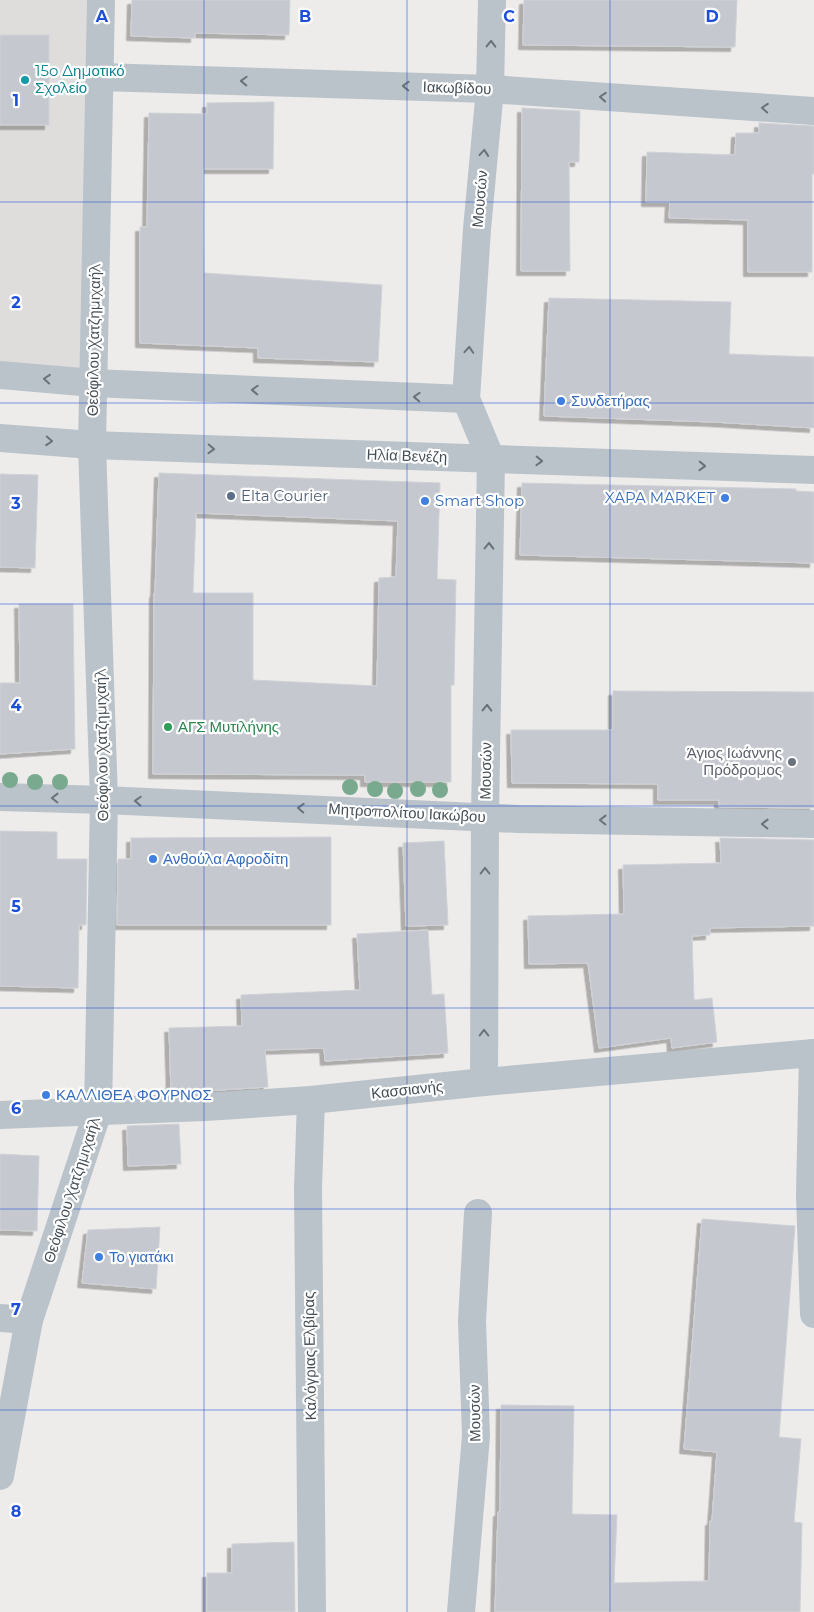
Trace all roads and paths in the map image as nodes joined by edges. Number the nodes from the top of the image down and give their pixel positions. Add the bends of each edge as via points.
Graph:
1 (101, 0) edge
2 (492, 0) edge
3 (100, 77) junction
4 (490, 89) junction
5 (814, 112) edge
6 (0, 375) edge
7 (93, 383) junction
8 (466, 399) junction
9 (0, 438) edge
10 (92, 444) junction
11 (491, 459) junction
12 (814, 470) edge
13 (0, 797) edge
14 (104, 800) junction
15 (485, 816) junction
16 (814, 824) edge
17 (813, 1053) edge
18 (484, 1082) junction
19 (310, 1100) junction
20 (98, 1111) junction
21 (0, 1115) edge
22 (478, 1213) dead end
23 (814, 1314) edge
24 (0, 1318) edge
25 (29, 1320) junction
26 (0, 1476) edge
27 (312, 1612) edge
28 (461, 1612) edge

1 - 3 street, Θεόφιλου Χατζημιχαήλ
4 -> 2 street, Μουσών
4 -> 3 street, Ιακωβίδου
3 - 7 street, Θεόφιλου Χατζημιχαήλ
5 -> 4 street, Ιακωβίδου
8 -> 4 street, Μουσών
7 -> 6 street
8 -> 7 street
7 - 10 street, Θεόφιλου Χατζημιχαήλ
8 - 11 street
9 -> 10 street, Ηλία Βενέζη
10 -> 11 street, Ηλία Βενέζη
10 - 14 street, Θεόφιλου Χατζημιχαήλ
11 -> 12 street, Ηλία Βενέζη
15 -> 11 street, Μουσών
14 -> 13 street, Μητροπολίτου Ιακώβου
15 -> 14 street, Μητροπολίτου Ιακώβου
14 - 20 street, Θεόφιλου Χατζημιχαήλ
16 -> 15 street, Μητροπολίτου Ιακώβου
18 -> 15 street, Μουσών
17 - 18 street, Κασσιανής
17 - 23 street via 810,1195
18 - 19 street, Κασσιανής
19 - 20 street, Κασσιανής
19 - 27 street, Καλόγριας Ελβίρας
20 - 21 street, Κασσιανής
20 - 25 street, Θεόφιλου Χατζημιχαήλ
22 - 28 street, Μουσών via 472,1321 476,1436
24 - 25 street
25 - 26 street, Θεόφιλου Χατζημιχαήλ

